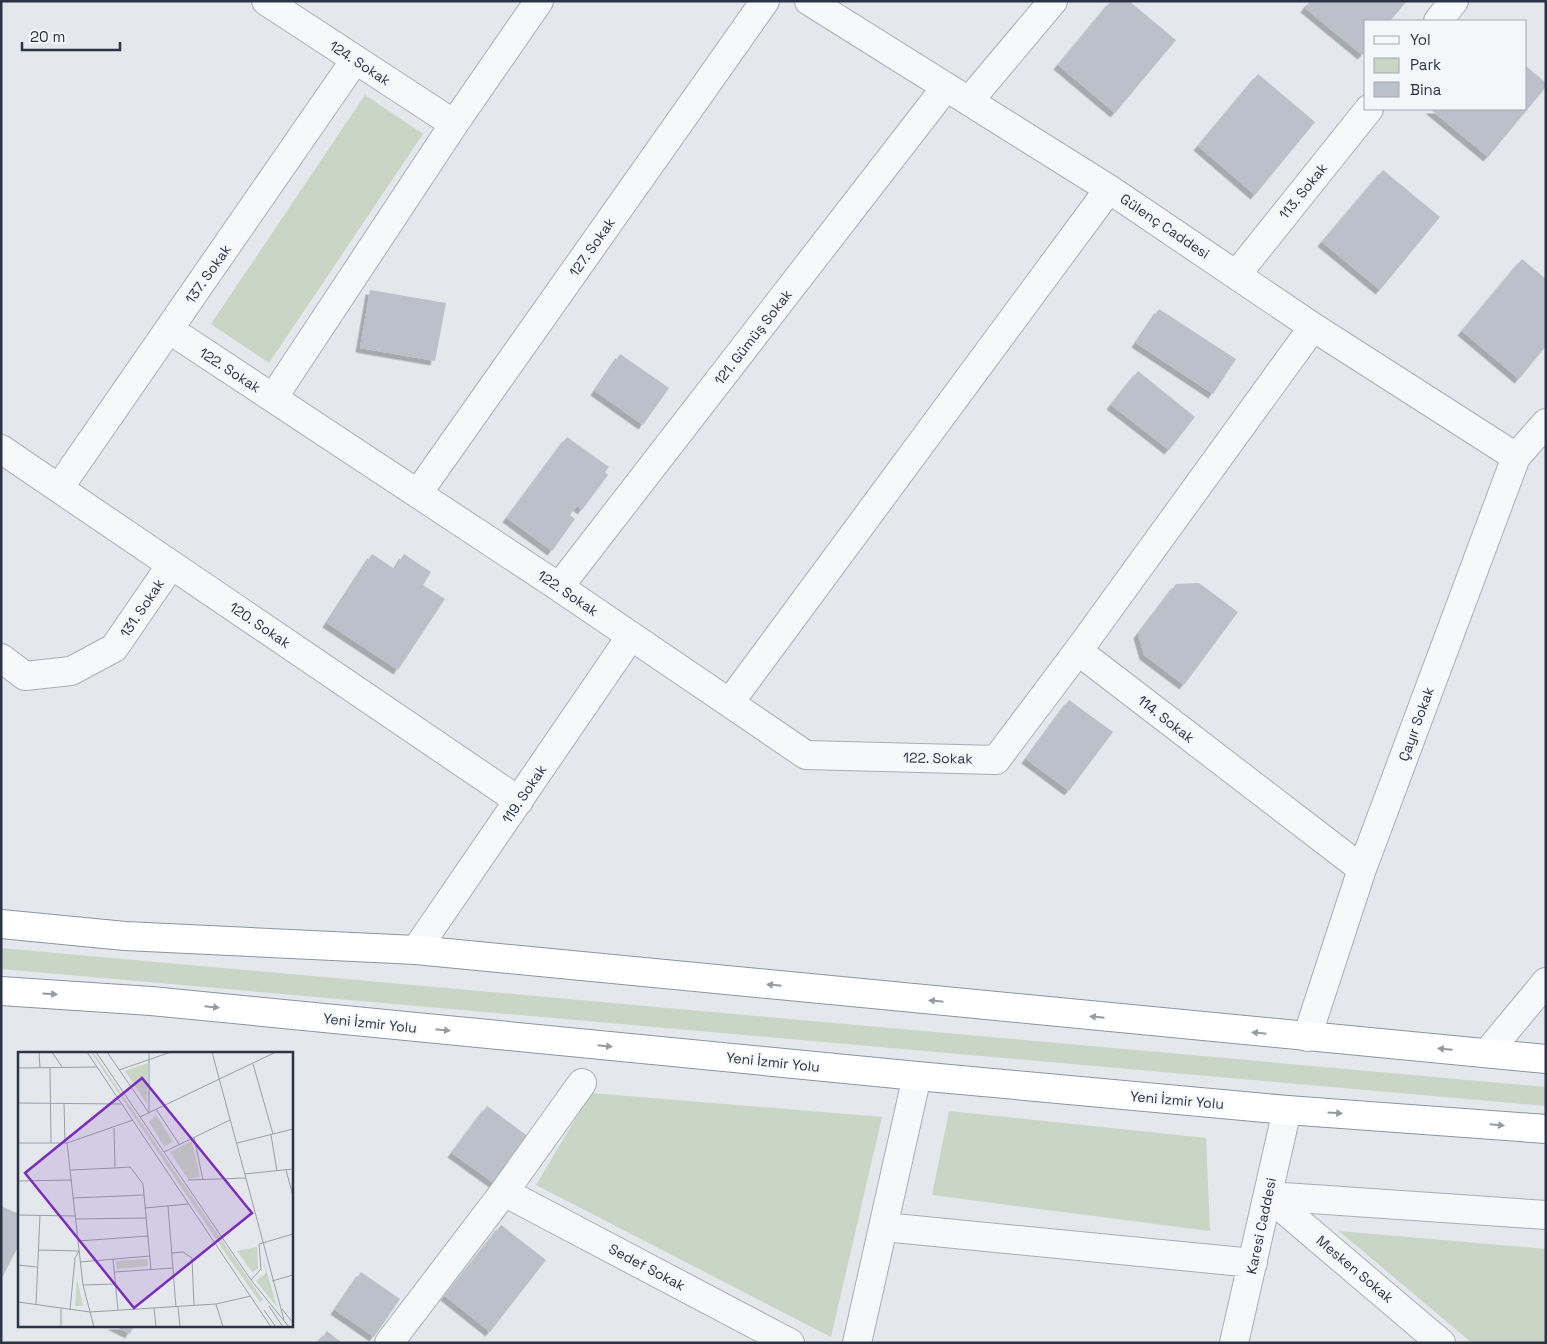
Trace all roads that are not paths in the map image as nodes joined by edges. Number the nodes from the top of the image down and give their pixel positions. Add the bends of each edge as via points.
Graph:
1 (540, 1) edge
2 (765, 1) edge
3 (810, 1) edge
4 (1053, 1) edge
5 (1454, 1) edge
6 (271, 3) edge
7 (1439, 20) edge
8 (355, 60) junction
9 (946, 87) junction
10 (969, 101) junction
11 (1368, 110) edge
12 (454, 124) junction
13 (1109, 189) junction
14 (1237, 274) junction
15 (1313, 327) junction
16 (170, 330) junction
17 (273, 398) junction
18 (1535, 443) edge
19 (1, 449) edge
20 (59, 488) junction
21 (418, 493) junction
22 (171, 565) junction
23 (559, 587) junction
24 (631, 636) junction
25 (1078, 651) junction
26 (1, 658) edge
27 (730, 702) junction
28 (519, 802) junction
29 (1362, 869) junction
30 (1, 924) edge
31 (416, 950) junction
32 (1546, 982) edge
33 (1, 991) edge
34 (1308, 1037) junction
35 (1487, 1053) junction
36 (1546, 1059) edge
37 (917, 1076) junction
38 (582, 1083) dead end
39 (1287, 1110) junction
40 (1546, 1129) edge
41 (504, 1192) junction
42 (1268, 1196) junction
43 (1546, 1215) edge
44 (884, 1227) junction
45 (1253, 1263) junction
46 (389, 1343) edge
47 (790, 1343) edge
48 (857, 1343) edge
49 (1234, 1343) edge
50 (1441, 1343) edge

1 - 12 street
2 - 21 street, 127. Sokak
3 - 9 street, Gülenç Caddesi
4 - 10 street
5 - 7 street
6 - 8 street, 124. Sokak
8 - 12 street, 124. Sokak
8 - 16 street, 137. Sokak
9 - 10 street, Gülenç Caddesi
9 - 23 street, 121. Gümüş Sokak
10 - 13 street, Gülenç Caddesi
11 - 14 street, 113. Sokak
12 - 17 street
13 - 14 street, Gülenç Caddesi
13 - 27 street
14 - 15 street, Gülenç Caddesi
15 - 18 street, Gülenç Caddesi
15 - 25 street
16 - 17 street, 122. Sokak
16 - 20 street, 137. Sokak
17 - 21 street, 122. Sokak
18 - 29 street, Çayır Sokak
19 - 20 street, 120. Sokak
20 - 22 street, 120. Sokak
21 - 23 street, 122. Sokak
22 - 26 street, 131. Sokak via 114,648 71,671 25,676
22 - 28 street, 120. Sokak
23 - 24 street, 122. Sokak
24 - 27 street, 122. Sokak
24 - 28 street, 119. Sokak
25 - 27 street, 122. Sokak via 996,760 806,755
25 - 29 street, 114. Sokak
28 - 31 street, 119. Sokak
29 - 34 street, Çayır Sokak
30 - 31 highway via 125,936
34 -> 31 highway
32 - 35 street
33 -> 37 highway, Yeni İzmir Yolu via 151,1001
35 -> 34 highway
35 - 36 highway
37 - 39 highway, Yeni İzmir Yolu
37 - 44 street
38 - 41 street
39 -> 40 highway, Yeni İzmir Yolu
39 - 42 street, Karesi Caddesi
41 - 46 street
41 - 47 street, Sedef Sokak
42 - 43 street
42 - 45 street, Karesi Caddesi
42 - 50 street, Mesken Sokak
44 - 45 street
44 - 48 street
45 - 49 street, Karesi Caddesi

